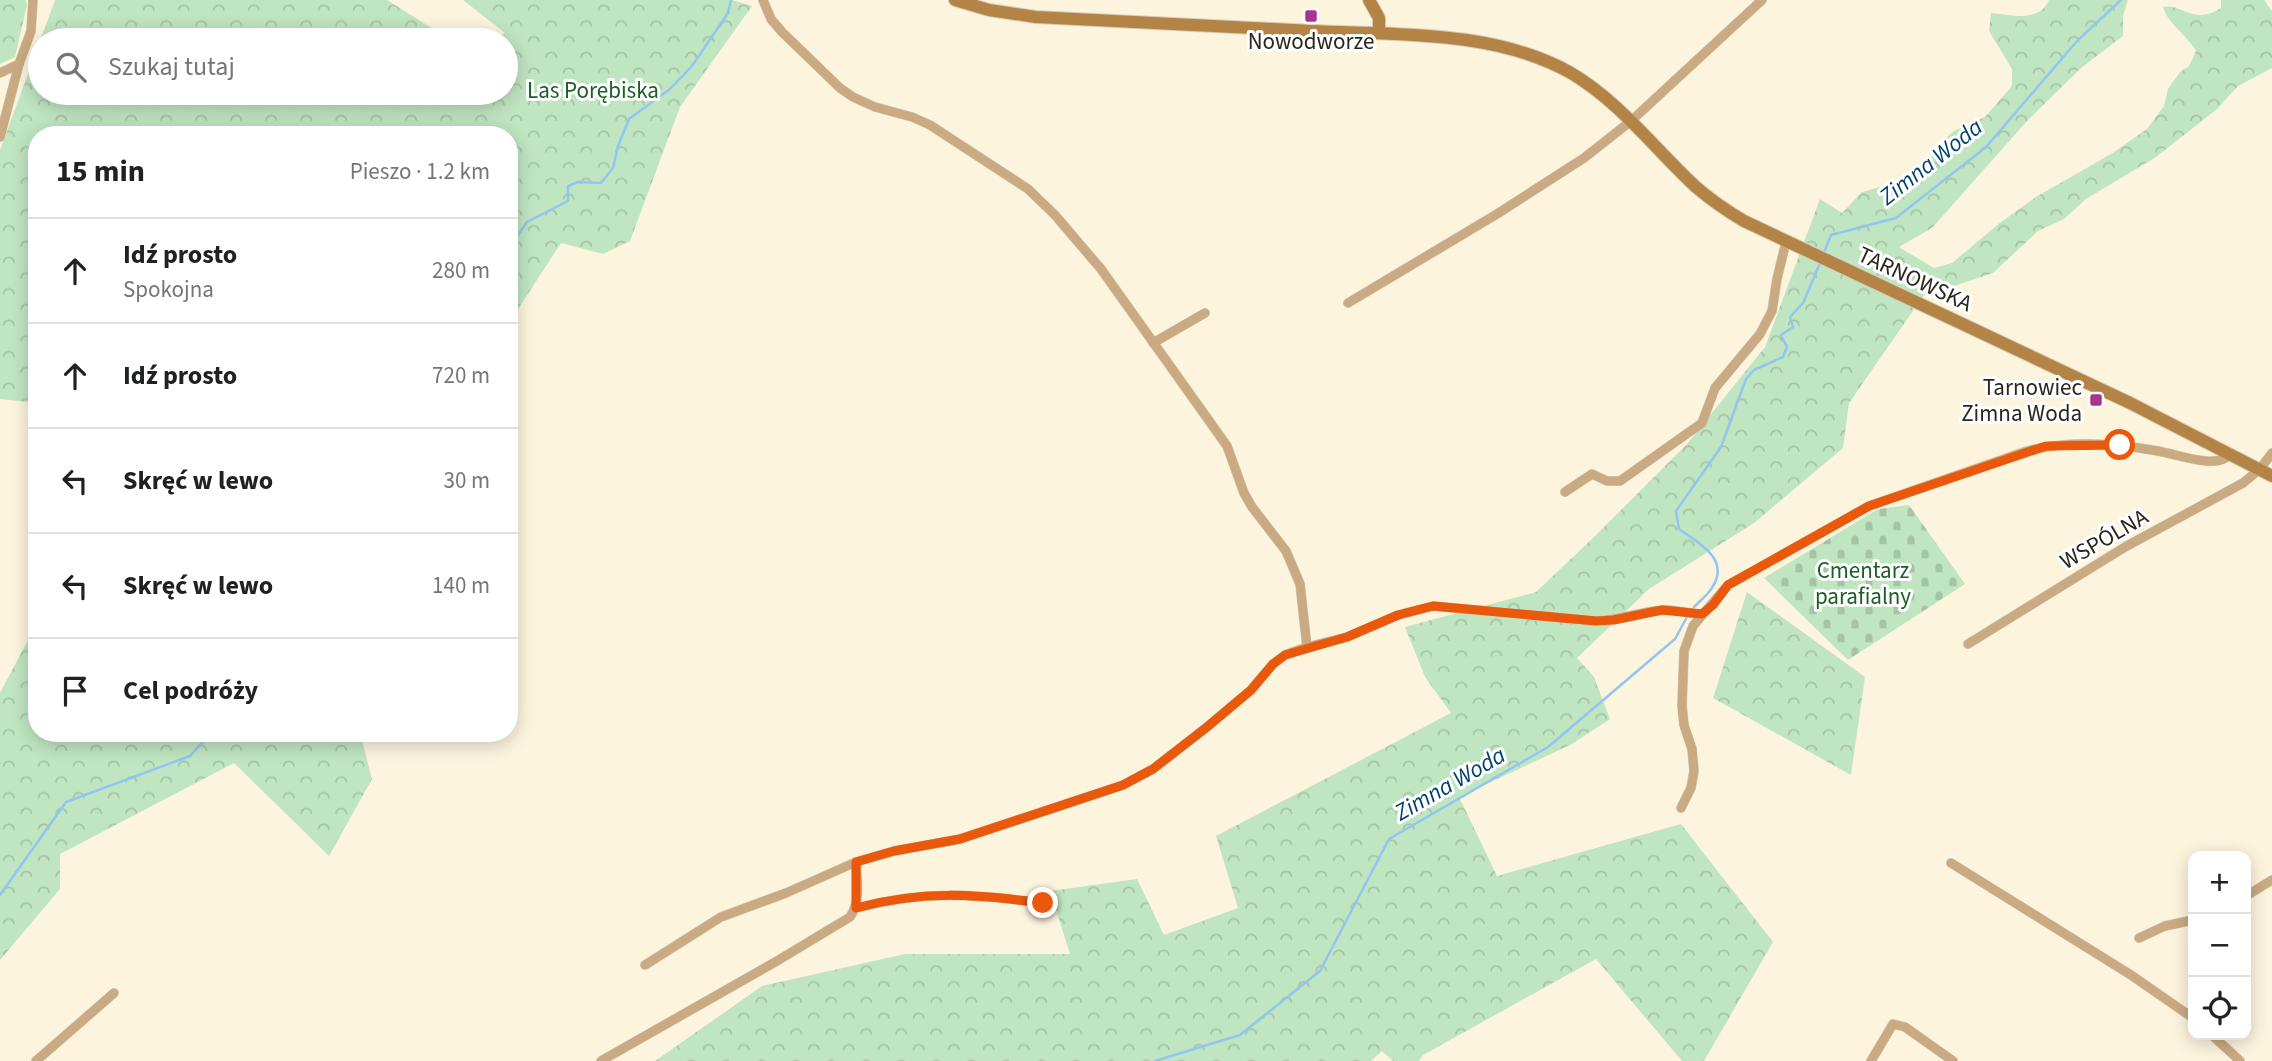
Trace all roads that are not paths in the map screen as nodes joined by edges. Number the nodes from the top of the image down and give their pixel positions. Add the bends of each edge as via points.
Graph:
1 (33, 0) edge
2 (763, 0) edge
3 (955, 0) edge
4 (1369, 0) edge
5 (1762, 0) edge
6 (31, 28) edge
7 (1379, 33) junction
8 (28, 39) edge
9 (19, 64) junction
10 (0, 73) edge
11 (1630, 121) junction
12 (0, 137) edge
13 (1786, 243) junction
14 (1348, 303) dead end
15 (1205, 313) dead end
16 (1153, 343) junction
17 (2272, 453) edge
18 (2231, 454) junction
19 (2260, 469) junction
20 (2272, 476) edge
21 (1565, 492) dead end
22 (1702, 614) junction
23 (1968, 644) dead end
24 (1307, 647) junction
25 (1681, 808) dead end
26 (856, 862) junction
27 (1951, 863) dead end
28 (2272, 880) edge
29 (2251, 893) edge
30 (1043, 903) dead end
31 (856, 908) junction
32 (2188, 921) edge
33 (2139, 938) dead end
34 (645, 965) dead end
35 (114, 993) dead end
36 (2188, 1015) edge
37 (2218, 1040) edge
38 (36, 1061) edge
39 (601, 1061) edge
40 (1871, 1061) edge
41 (1953, 1061) edge
42 (2241, 1061) edge

1 - 6 street
2 - 16 street via 782,32 853,97 930,125 1028,189 1101,269
3 - 7 main road, TARNOWSKA via 1036,17
4 - 7 main road via 1379,18
5 - 11 street
7 - 11 main road, TARNOWSKA via 1478,42 1536,57 1572,74
8 - 9 street
9 - 10 street
9 - 12 street
11 - 13 main road, TARNOWSKA via 1713,201
11 - 14 street via 1574,165 1497,215
13 - 18 main road, TARNOWSKA
13 - 21 street via 1772,311 1760,334 1716,388 1702,423 1620,481 1591,474
15 - 16 street
16 - 24 street via 1227,446 1244,493 1286,551 1300,584
17 - 19 street
18 - 19 main road, TARNOWSKA
18 - 22 street via 2220,461 2206,461 2120,445 2046,446 1869,506 1728,585
19 - 20 main road, TARNOWSKA
19 - 23 street, WSPÓLNA
22 - 24 street via 1662,610 1596,621 1433,606
22 - 25 street via 1688,637 1682,666 1684,725 1694,771
24 - 26 street via 1273,664 1251,690 1207,727 1153,769 1123,785 960,839
26 - 31 street
26 - 34 street via 721,917
27 - 36 street
28 - 29 street
30 - 31 street via 917,895
31 - 39 street via 820,936
32 - 33 street
35 - 38 street
37 - 42 street
40 - 41 street via 1893,1024 1905,1027

